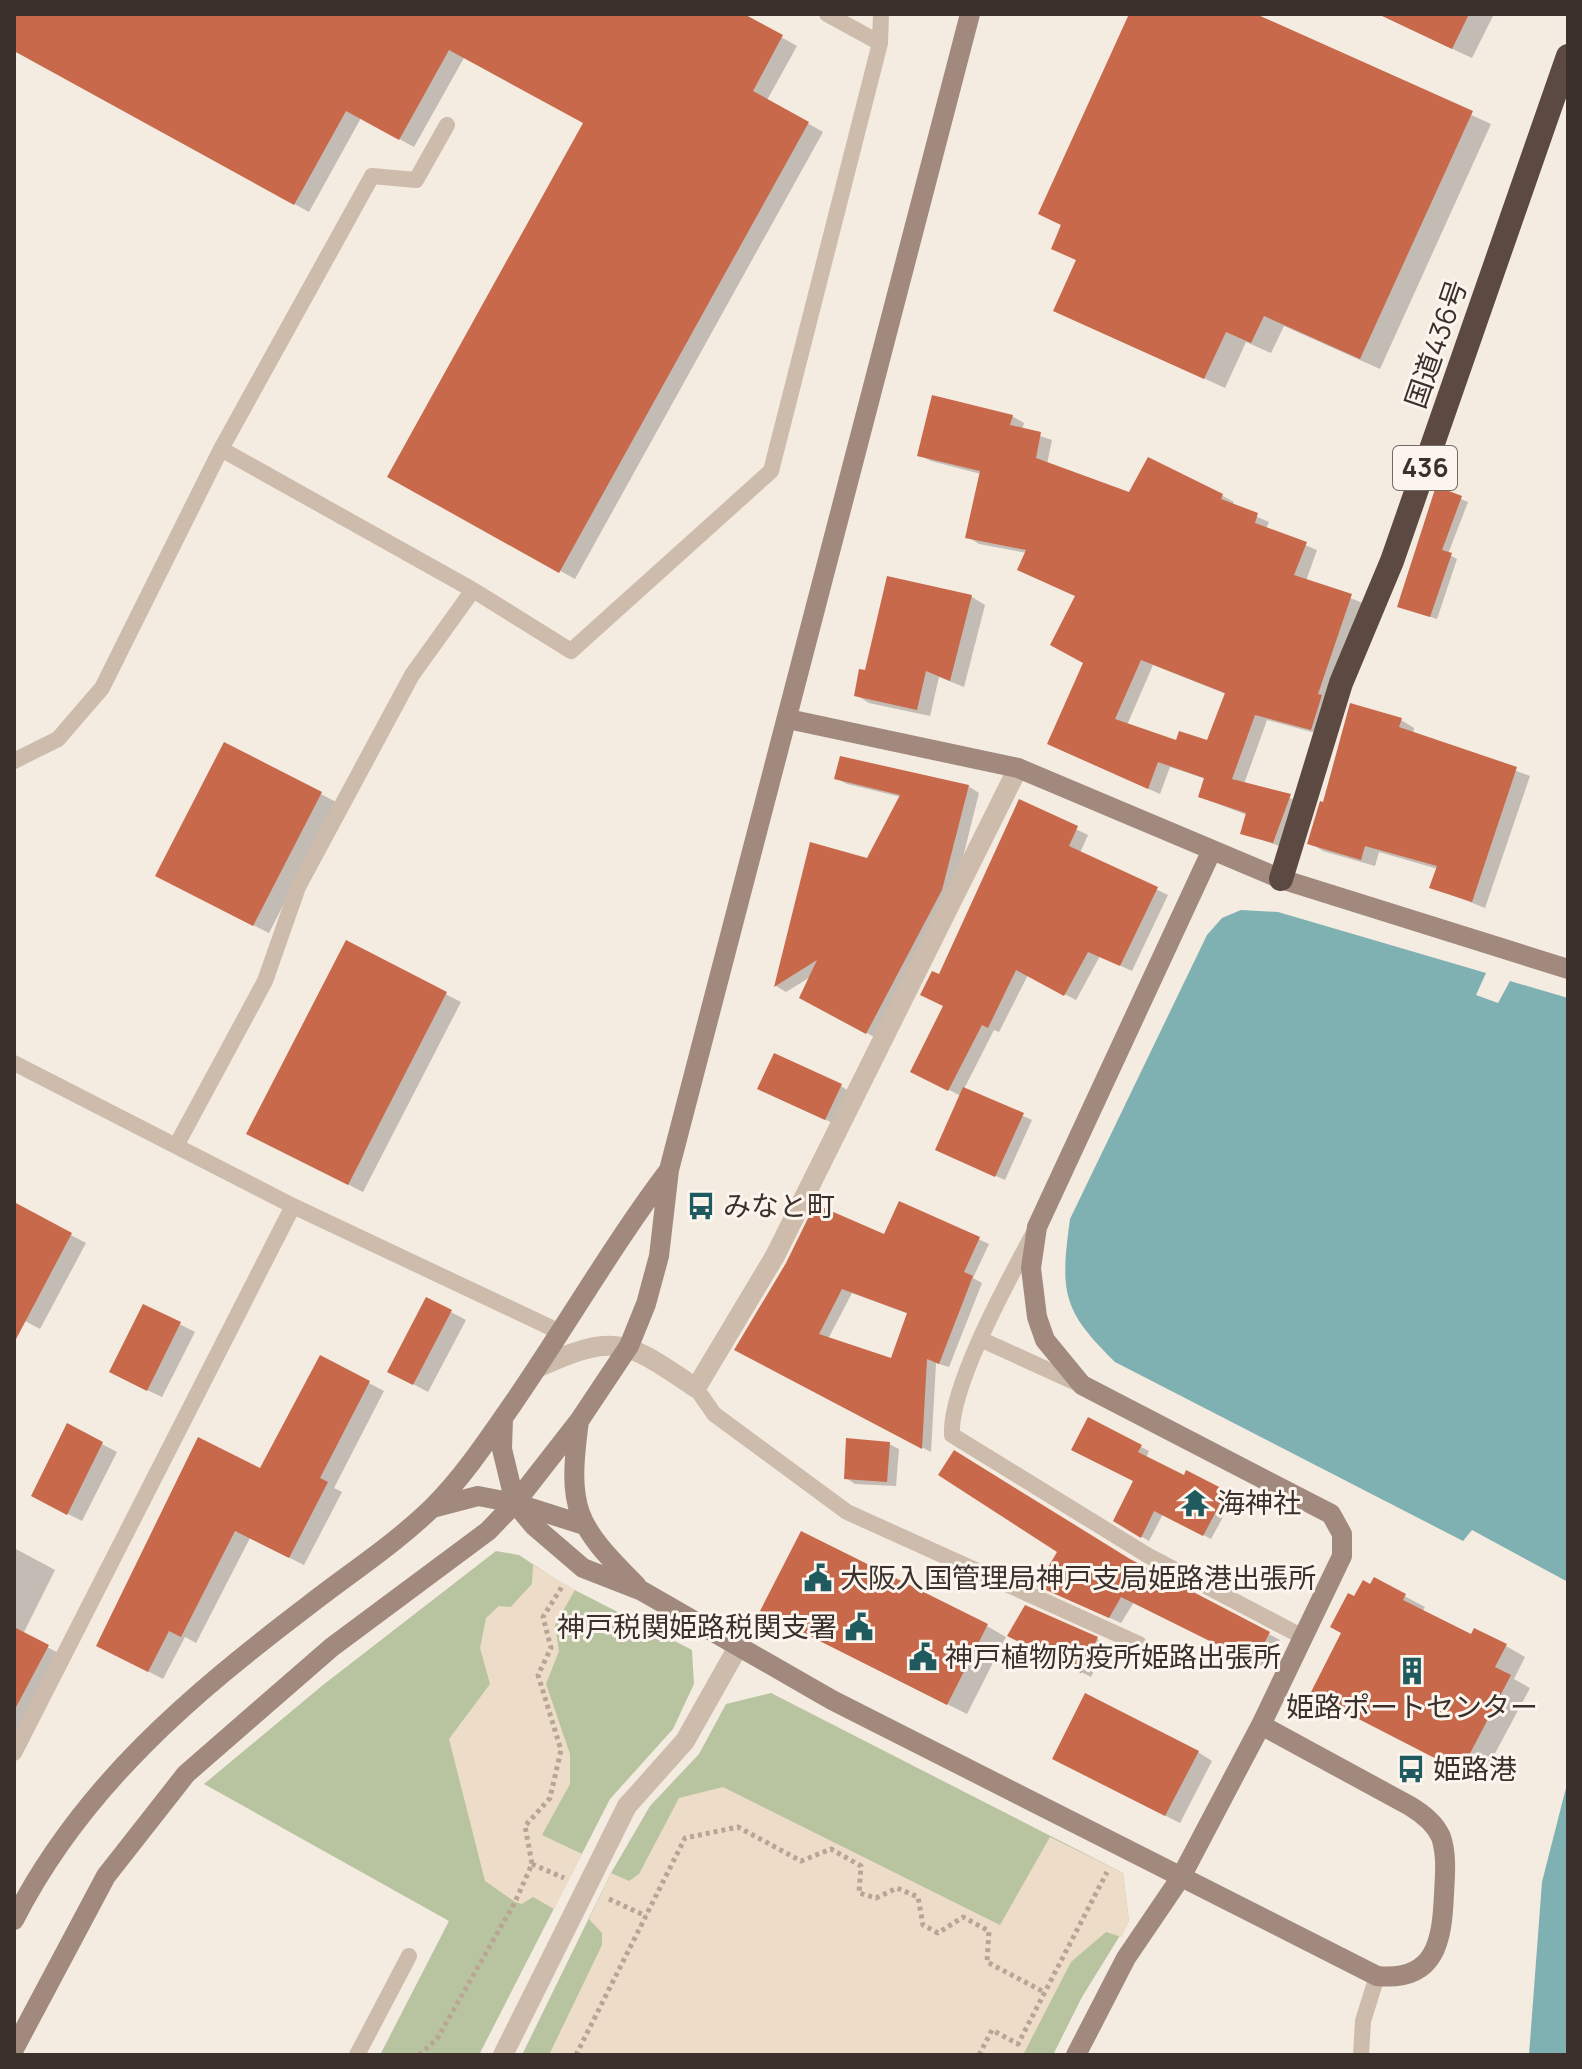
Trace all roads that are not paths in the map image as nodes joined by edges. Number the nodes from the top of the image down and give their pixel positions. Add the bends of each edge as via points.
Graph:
1 (827, 14) edge
2 (881, 14) edge
3 (970, 14) edge
4 (880, 43) junction
5 (1568, 56) edge
6 (447, 125) dead end
7 (221, 449) junction
8 (473, 590) junction
9 (788, 719) junction
10 (14, 761) edge
11 (1018, 768) junction
12 (1211, 852) junction
13 (1281, 879) junction
14 (1568, 969) edge
15 (14, 1063) edge
16 (176, 1146) junction
17 (669, 1170) junction
18 (293, 1206) junction
19 (1037, 1227) junction
20 (560, 1332) junction
21 (980, 1339) junction
22 (629, 1346) junction
23 (537, 1368) junction
24 (1082, 1385) junction
25 (696, 1388) junction
26 (503, 1418) junction
27 (579, 1421) junction
28 (515, 1503) junction
29 (432, 1508) junction
30 (581, 1524) junction
31 (642, 1591) junction
32 (1303, 1637) junction
33 (1139, 1644) dead end
34 (738, 1647) junction
35 (1261, 1725) junction
36 (14, 1753) edge
37 (1181, 1877) junction
38 (14, 1920) edge
39 (409, 1956) dead end
40 (1377, 1976) junction
41 (14, 2049) edge
42 (357, 2055) edge
43 (503, 2055) edge
44 (1076, 2055) edge
45 (1361, 2055) edge

1 - 4 lane
2 - 4 lane
3 - 9 street
4 - 8 lane via 771,471 571,651
5 - 13 highway, 国道436号 / 436 via 1392,561 1341,683
6 - 7 lane via 416,180 372,176
7 - 8 lane
7 - 10 lane via 102,688 58,739
8 - 16 lane via 412,675 305,874 265,981
9 - 11 street
9 - 17 street
11 - 12 street
11 - 25 street via 775,1256
12 - 13 street
12 - 19 street
13 - 14 street
15 - 16 lane
16 - 18 lane
17 - 20 street via 621,1233
17 - 22 street via 659,1256
18 - 20 lane
18 - 36 lane
19 - 21 lane
19 - 24 street via 1031,1268 1037,1317 1045,1340
20 - 23 street
21 - 24 lane
21 - 32 lane via 951,1419 952,1435 1147,1555
22 - 23 street via 594,1346
22 - 25 street
22 - 27 street
23 - 26 street
24 - 32 street via 1331,1514 1342,1534 1342,1556
25 - 33 lane via 714,1414 847,1512
26 - 28 street via 502,1449
26 - 29 street
27 - 28 street
27 - 30 street via 573,1490
28 - 29 street via 478,1496
28 - 30 street
28 - 31 street via 583,1568
28 - 41 street via 488,1531 332,1647 186,1774 106,1876
29 - 38 street via 234,1662 130,1755 61,1840
30 - 31 street
31 - 34 street
32 - 35 street
34 - 37 street
34 - 43 street via 685,1741 627,1806
35 - 37 street
35 - 40 street via 1425,1815 1441,1837 1446,1863 1442,1934 1431,1959 1407,1975
37 - 40 street
37 - 44 street via 1126,1958
39 - 42 lane
40 - 45 lane via 1363,2021

